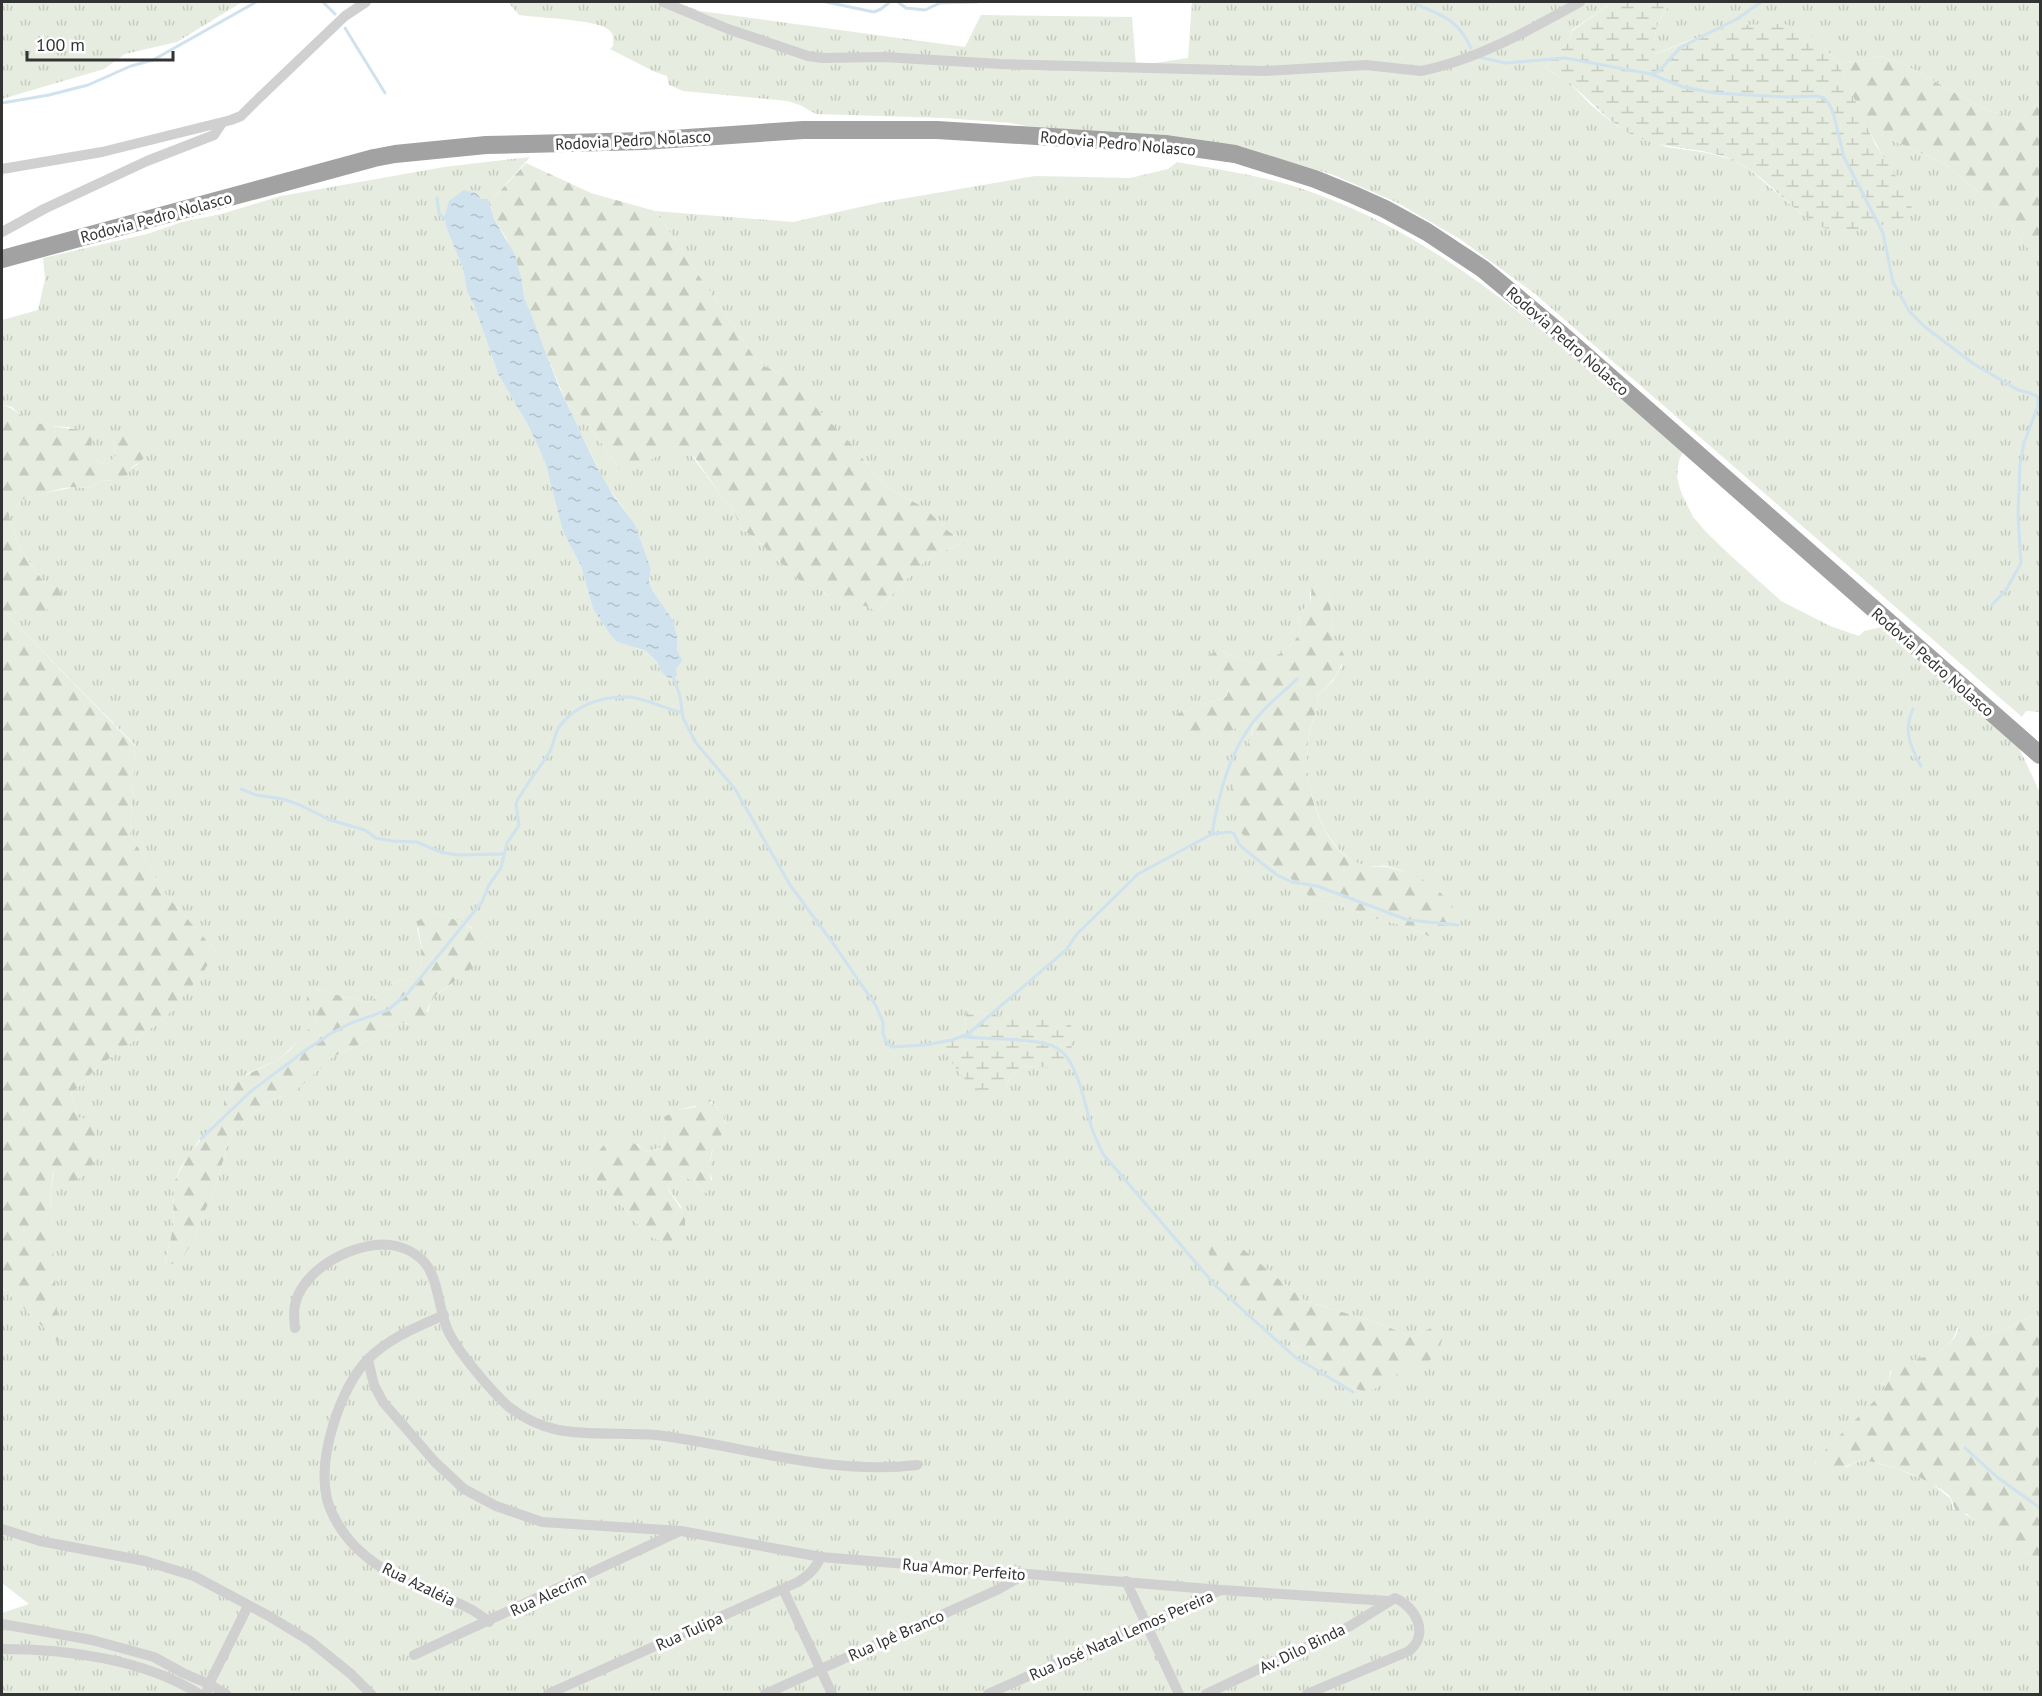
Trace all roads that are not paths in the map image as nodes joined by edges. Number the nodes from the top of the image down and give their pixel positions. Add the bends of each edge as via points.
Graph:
1 (366, 2) edge
2 (663, 2) edge
3 (1580, 2) edge
4 (222, 123) junction
5 (2, 169) edge
6 (2, 232) edge
7 (2, 259) edge
8 (2040, 755) edge
9 (444, 1315) junction
10 (295, 1328) dead end
11 (368, 1360) junction
12 (917, 1465) dead end
13 (2, 1529) edge
14 (681, 1531) junction
15 (821, 1557) junction
16 (1026, 1574) junction
17 (1126, 1581) junction
18 (783, 1589) junction
19 (1221, 1590) junction
20 (1391, 1600) junction
21 (248, 1606) junction
22 (489, 1622) junction
23 (2, 1624) edge
24 (1146, 1624) junction
25 (2, 1649) edge
26 (414, 1655) dead end
27 (821, 1669) junction
28 (207, 1689) edge
29 (199, 1695) edge
30 (226, 1695) edge
31 (371, 1695) edge
32 (548, 1695) edge
33 (765, 1695) edge
34 (832, 1695) edge
35 (988, 1695) edge
36 (1179, 1695) edge
37 (1206, 1695) edge
38 (1307, 1695) edge

1 - 4 street via 345,16 241,116
2 - 3 street via 728,29 822,58 1264,71 1366,65 1421,71 1497,46
4 - 5 street via 102,152
4 - 6 street via 213,135 147,161
7 - 8 highway, Rodovia Pedro Nolasco via 374,158 486,145 644,141 803,130 925,130 1165,144 1235,154 1315,179 1375,204 1483,269
9 - 10 street via 438,1287 423,1260 397,1246 383,1245 356,1249 321,1267 299,1292
9 - 11 street, Rua Azaléia via 394,1338
9 - 12 street via 449,1332 498,1396 542,1425 559,1430 657,1435 799,1461 887,1469
11 - 14 street, Rua Amor Perfeito via 383,1402 464,1489 496,1506 542,1522
11 - 22 street, Rua Azaléia via 340,1406 328,1446 324,1482 334,1516 345,1535 384,1570 471,1608
13 - 21 street via 146,1561 194,1576
14 - 15 street, Rua Amor Perfeito
14 - 22 street, Rua Alecrim
15 - 16 street, Rua Amor Perfeito
15 - 18 street, Rua Tulipa via 809,1576
16 - 17 street, Rua Amor Perfeito
16 - 27 street, Rua Ipê Branco
17 - 19 street, Rua Amor Perfeito
17 - 24 street
18 - 27 street
18 - 32 street, Rua Tulipa
19 - 20 street, Rua Amor Perfeito
19 - 24 street, Rua José Natal Lemos Pereira
20 - 37 street, Av. Dilo Binda via 1350,1626
20 - 38 street via 1410,1606 1419,1622 1415,1646
21 - 28 street
21 - 31 street via 310,1641
22 - 26 street, Rua Alecrim
23 - 28 street via 92,1640 154,1657
24 - 35 street, Rua José Natal Lemos Pereira
24 - 36 street
25 - 29 street via 72,1652 105,1659 156,1673
27 - 33 street, Rua Ipê Branco
27 - 34 street
28 - 30 street

